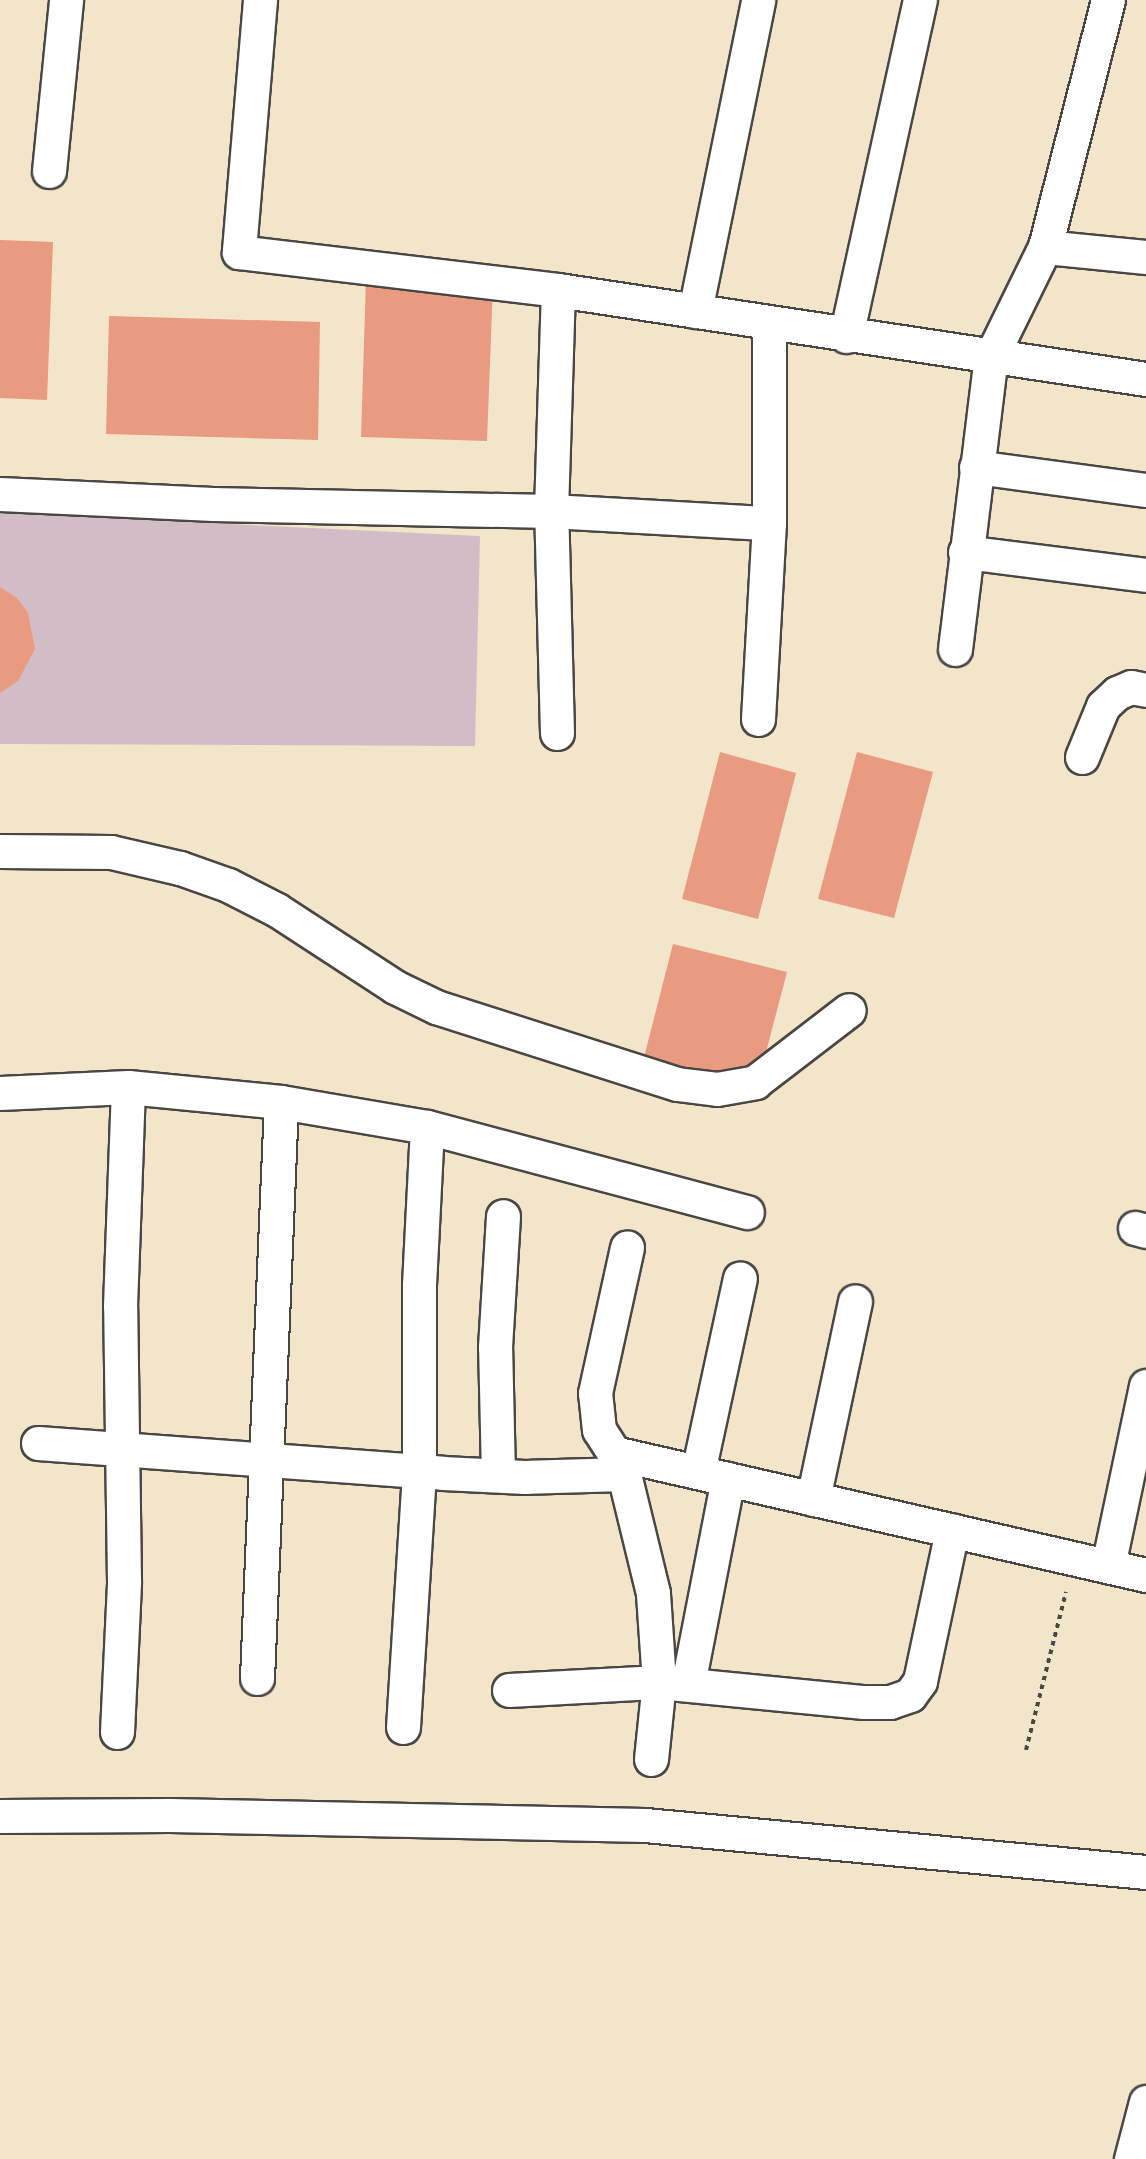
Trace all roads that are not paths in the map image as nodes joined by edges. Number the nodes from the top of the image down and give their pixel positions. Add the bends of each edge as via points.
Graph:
1 (66, 0) edge
2 (260, 0) edge
3 (758, 0) edge
4 (920, 0) edge
5 (1108, 0) edge
6 (49, 171) dead end
7 (1045, 247) junction
8 (1146, 257) edge
9 (558, 290) junction
10 (695, 311) junction
11 (769, 324) junction
12 (846, 336) junction
13 (991, 357) junction
14 (1146, 379) edge
15 (976, 468) junction
16 (1146, 490) edge
17 (0, 494) edge
18 (551, 511) junction
19 (769, 523) junction
20 (965, 552) junction
21 (1146, 575) edge
22 (955, 649) dead end
23 (1146, 690) edge
24 (758, 719) dead end
25 (557, 734) dead end
26 (1082, 757) dead end
27 (0, 851) edge
28 (849, 1010) dead end
29 (128, 1087) junction
30 (0, 1093) edge
31 (281, 1102) junction
32 (427, 1127) junction
33 (747, 1212) dead end
34 (503, 1216) dead end
35 (627, 1247) dead end
36 (740, 1278) dead end
37 (855, 1301) dead end
38 (1146, 1386) edge
39 (38, 1443) dead end
40 (122, 1450) junction
41 (264, 1461) junction
42 (619, 1464) junction
43 (419, 1471) junction
44 (498, 1475) junction
45 (713, 1475) junction
46 (813, 1498) junction
47 (952, 1530) junction
48 (1108, 1566) junction
49 (1146, 1575) edge
50 (258, 1678) dead end
51 (673, 1683) junction
52 (509, 1690) dead end
53 (404, 1727) dead end
54 (117, 1732) dead end
55 (651, 1759) dead end
56 (0, 1816) edge
57 (1146, 1872) edge
58 (1146, 2102) edge
59 (1131, 2159) edge

1 - 6 street
2 - 9 street via 239,252
3 - 10 street
4 - 12 street
5 - 7 street
7 - 8 street
7 - 13 street
9 - 10 street via 639,299
9 - 18 street
10 - 11 street
11 - 12 street
11 - 19 street
12 - 13 street
13 - 14 street
13 - 15 street
15 - 16 street
15 - 20 street
17 - 18 street via 213,504
18 - 19 street
18 - 25 street
19 - 24 street
20 - 21 street
20 - 22 street
23 - 26 street via 1131,687 1103,706
27 - 28 street via 111,852 180,868 228,885 277,910 395,987 436,1006 677,1084 717,1089 754,1082
29 - 30 street
29 - 31 street
29 - 40 street via 120,1306
31 - 32 street
31 - 41 street
32 - 33 street
32 - 43 street via 419,1285
34 - 44 street via 495,1336
35 - 42 street via 595,1394 598,1430
36 - 45 street
37 - 46 street
38 - 48 street
39 - 40 street
40 - 41 street
40 - 54 street via 124,1581
41 - 43 street
41 - 50 street
42 - 44 street
42 - 45 street
42 - 51 street
43 - 44 street
43 - 53 street
45 - 46 street
45 - 51 street
46 - 47 street
47 - 48 street
47 - 51 street via 920,1681 910,1695 890,1702 864,1702
48 - 49 street
51 - 52 street
51 - 55 street
56 - 57 street via 170,1815 645,1825
58 - 59 street

